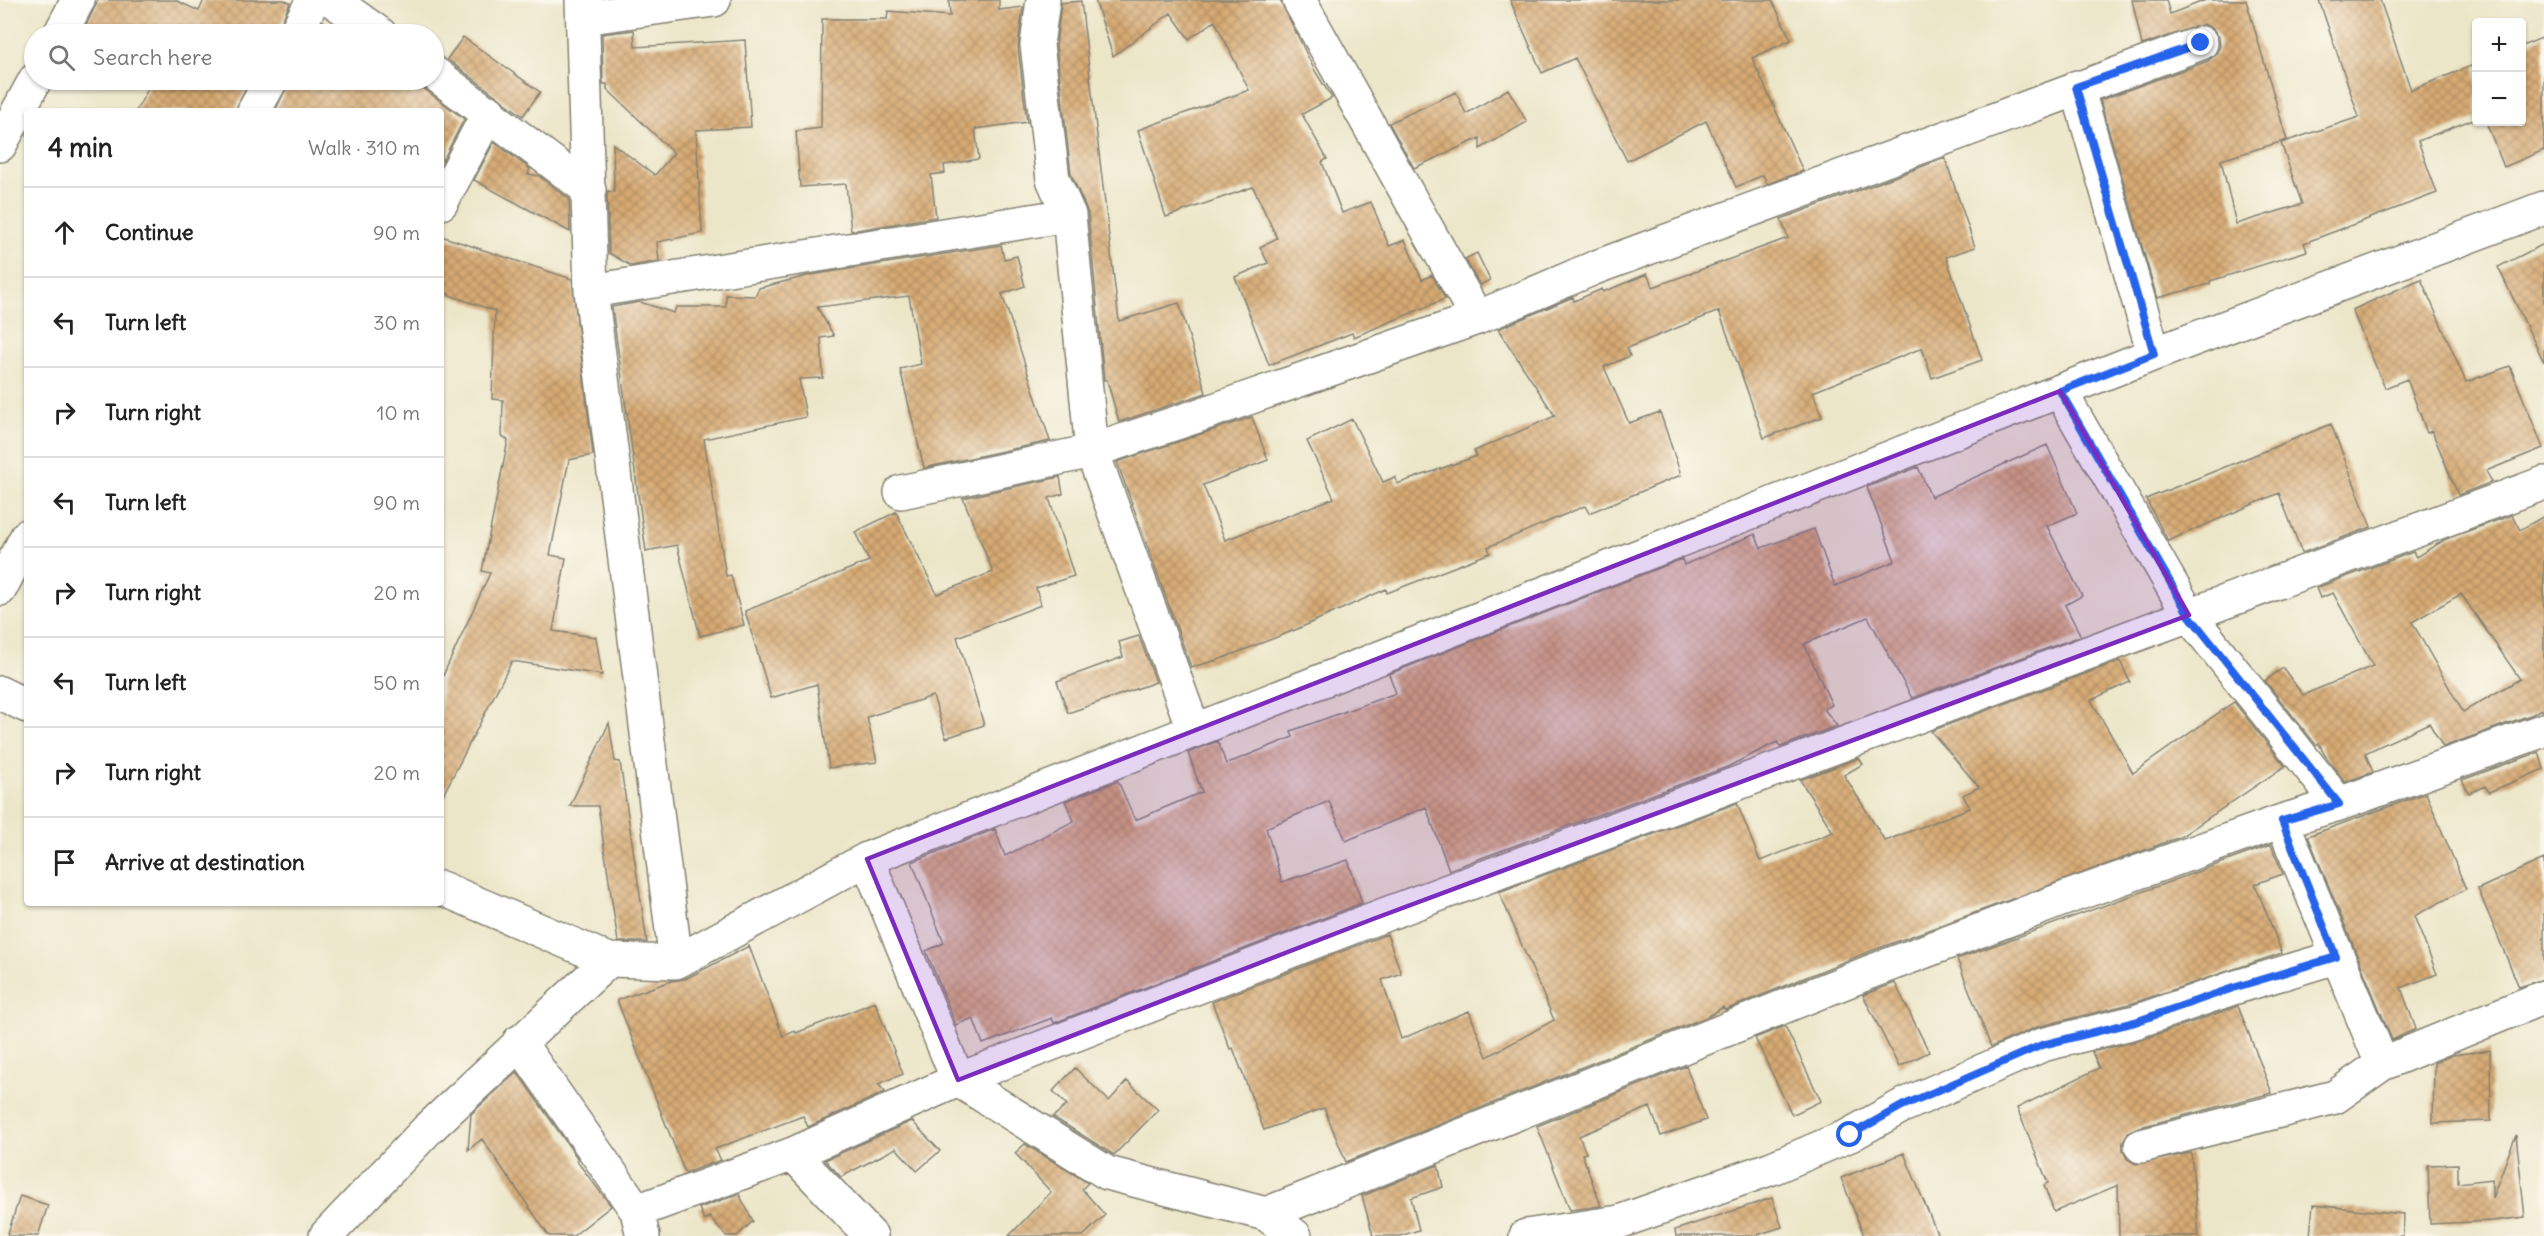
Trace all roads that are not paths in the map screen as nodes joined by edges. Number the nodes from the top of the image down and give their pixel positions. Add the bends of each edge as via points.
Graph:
1 (78, 0) edge
2 (313, 0) edge
3 (332, 0) edge
4 (714, 0) edge
5 (1043, 0) edge
6 (1299, 0) edge
7 (582, 9) edge
8 (65, 24) edge
9 (300, 24) edge
10 (366, 24) edge
11 (2201, 43) dead end
12 (444, 80) edge
13 (2076, 87) junction
14 (30, 90) edge
15 (266, 90) edge
16 (256, 108) edge
17 (489, 112) junction
18 (0, 145) edge
19 (589, 190) junction
20 (444, 197) edge
21 (2544, 208) edge
22 (1069, 215) junction
23 (591, 291) junction
24 (1477, 318) junction
25 (2154, 354) junction
26 (2060, 391) junction
27 (1092, 451) junction
28 (2544, 483) edge
29 (901, 492) dead end
30 (24, 542) edge
31 (0, 588) edge
32 (2189, 615) junction
33 (0, 693) edge
34 (24, 705) edge
35 (1194, 730) junction
36 (2544, 730) edge
37 (2339, 804) junction
38 (2282, 821) junction
39 (867, 859) junction
40 (444, 889) edge
41 (2336, 957) junction
42 (609, 960) junction
43 (676, 962) junction
44 (2544, 997) edge
45 (519, 1042) junction
46 (2382, 1064) junction
47 (958, 1080) junction
48 (2141, 1146) dead end
49 (793, 1154) junction
50 (1266, 1214) junction
51 (640, 1224) edge
52 (326, 1236) edge
53 (871, 1236) edge
54 (1295, 1236) edge
55 (1526, 1236) edge

1 - 8 street
2 - 9 street
3 - 10 street
4 - 7 street
5 - 22 street via 1037,45 1050,157 1053,179
6 - 24 street
7 - 19 street
11 - 13 street
12 - 17 street
13 - 24 street via 1594,268
13 - 25 street
14 - 18 street
15 - 16 street
17 - 19 street
17 - 20 street
19 - 23 street
21 - 25 street
22 - 23 street
22 - 27 street
23 - 43 street
24 - 27 street
25 - 26 street
26 - 32 street
26 - 35 street
27 - 29 street
27 - 35 street
28 - 32 street
30 - 31 street
32 - 37 street
32 - 47 street via 1373,919
33 - 34 street
35 - 39 street
36 - 37 street
37 - 38 street
38 - 41 street
38 - 50 street via 1880,968
39 - 43 street
39 - 47 street
40 - 42 street
41 - 46 street
41 - 55 street via 2135,1022 2042,1045 1782,1164 1630,1218
42 - 43 street
42 - 45 street
44 - 46 street
45 - 51 street
45 - 52 street via 427,1130
46 - 48 street via 2335,1097
47 - 49 street
47 - 50 street via 1107,1173
49 - 51 street
49 - 53 street
50 - 54 street

